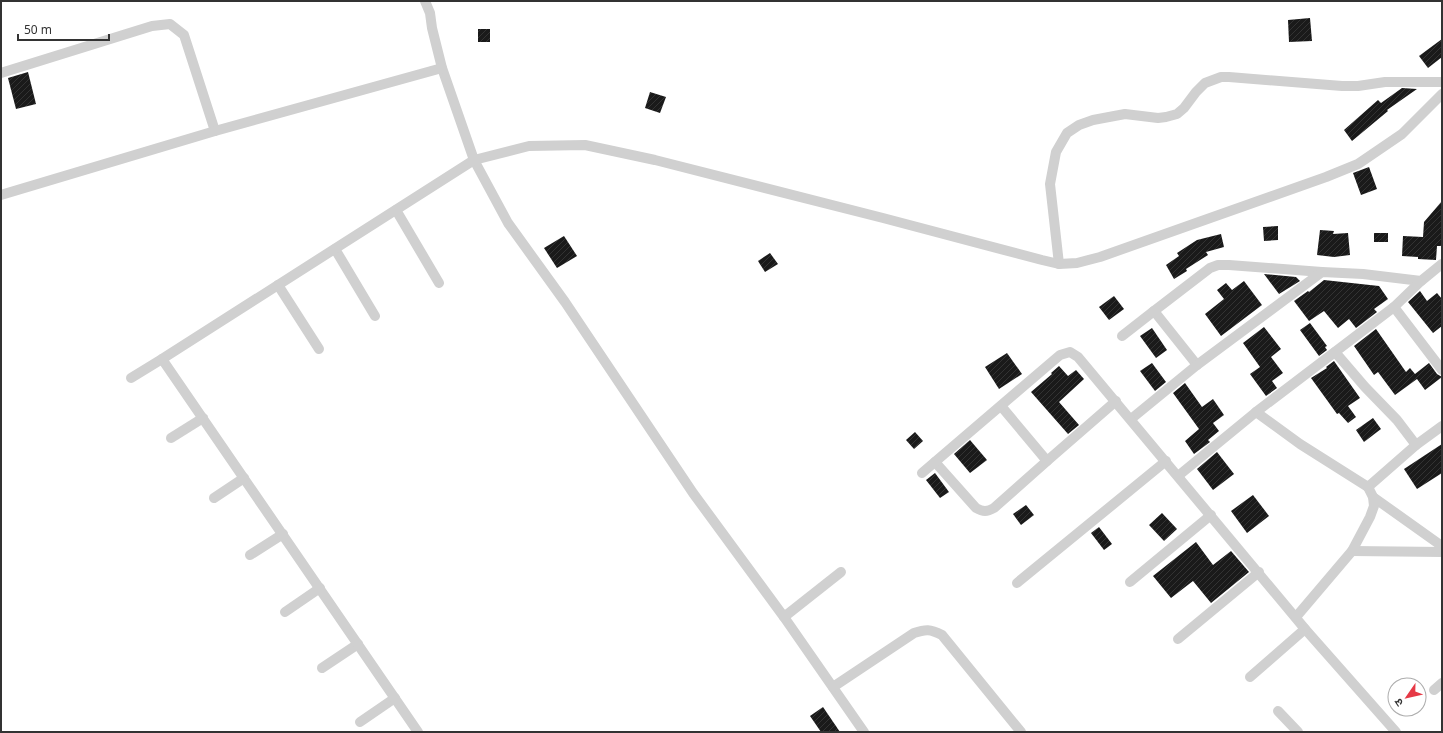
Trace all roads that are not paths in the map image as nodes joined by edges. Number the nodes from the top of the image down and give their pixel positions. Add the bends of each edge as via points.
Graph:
1 (425, 1) edge
2 (442, 68) junction
3 (1, 73) edge
4 (1442, 82) edge
5 (1442, 94) edge
6 (215, 131) junction
7 (474, 160) junction
8 (1, 195) edge
9 (396, 210) junction
10 (335, 249) junction
11 (1059, 264) junction
12 (1442, 264) edge
13 (1322, 272) junction
14 (1421, 281) junction
15 (439, 283) dead end
16 (278, 285) junction
17 (1394, 307) junction
18 (1154, 311) junction
19 (375, 316) dead end
20 (1122, 336) dead end
21 (319, 349) dead end
22 (1334, 352) junction
23 (162, 359) junction
24 (1196, 365) junction
25 (1442, 370) edge
26 (131, 378) dead end
27 (1116, 401) junction
28 (1001, 406) junction
29 (1256, 412) junction
30 (203, 418) junction
31 (1131, 419) junction
32 (1442, 426) edge
33 (171, 438) dead end
34 (1416, 445) junction
35 (1047, 461) junction
36 (1166, 461) junction
37 (935, 462) junction
38 (922, 474) dead end
39 (1178, 476) junction
40 (244, 478) junction
41 (1368, 487) junction
42 (1373, 497) junction
43 (214, 498) dead end
44 (1212, 515) junction
45 (283, 534) junction
46 (1439, 547) edge
47 (1352, 551) junction
48 (250, 555) dead end
49 (842, 572) dead end
50 (1259, 572) junction
51 (1130, 582) dead end
52 (1017, 583) dead end
53 (320, 588) junction
54 (285, 612) dead end
55 (784, 617) junction
56 (1296, 617) junction
57 (1305, 629) junction
58 (1178, 639) dead end
59 (358, 644) junction
60 (322, 668) dead end
61 (1250, 677) dead end
62 (1442, 682) edge
63 (833, 687) junction
64 (1434, 690) dead end
65 (395, 698) junction
66 (1278, 711) dead end
67 (360, 722) dead end
68 (418, 732) edge
69 (864, 732) edge
70 (1022, 732) edge
71 (1298, 732) edge
72 (1396, 732) edge

1 - 2 street
2 - 6 street
2 - 7 street
3 - 6 street via 152,26 170,24 184,35
4 - 11 street via 1385,82 1342,86 1229,76 1205,83 1177,114 1158,118 1124,114 1079,125 1067,133 1056,152 1050,184
5 - 11 street via 1402,134 1358,164 1100,257 1077,263
6 - 8 street
7 - 9 street
7 - 11 street via 529,146 585,146 655,160
7 - 55 street via 508,223 565,302 693,493
9 - 10 street
9 - 15 street
10 - 16 street
10 - 19 street
12 - 14 street
13 - 14 street
13 - 18 street via 1218,266 1210,268
13 - 24 street
14 - 17 street
16 - 21 street
16 - 23 street
17 - 22 street
17 - 25 street
18 - 20 street
18 - 24 street
22 - 29 street
22 - 34 street
23 - 26 street
23 - 30 street
24 - 31 street
27 - 28 street via 1078,357 1070,352 1060,355
27 - 31 street
27 - 35 street
28 - 35 street
28 - 37 street
29 - 39 street
29 - 41 street via 1300,444
30 - 33 street
30 - 40 street
31 - 36 street
32 - 34 street
34 - 41 street
35 - 37 street via 988,511 976,508
36 - 39 street
36 - 52 street
37 - 38 street
39 - 44 street
40 - 43 street
40 - 45 street
41 - 42 street
42 - 46 street
42 - 47 street via 1374,506 1370,517
44 - 50 street
44 - 51 street
45 - 48 street
45 - 53 street
46 - 47 street
47 - 56 street
49 - 55 street
50 - 56 street
50 - 58 street
53 - 54 street
53 - 59 street
55 - 63 street
56 - 57 street
57 - 61 street
57 - 72 street
59 - 60 street
59 - 65 street
62 - 64 street
63 - 69 street
63 - 70 street via 914,633 933,631 942,635
65 - 67 street
65 - 68 street
66 - 71 street

